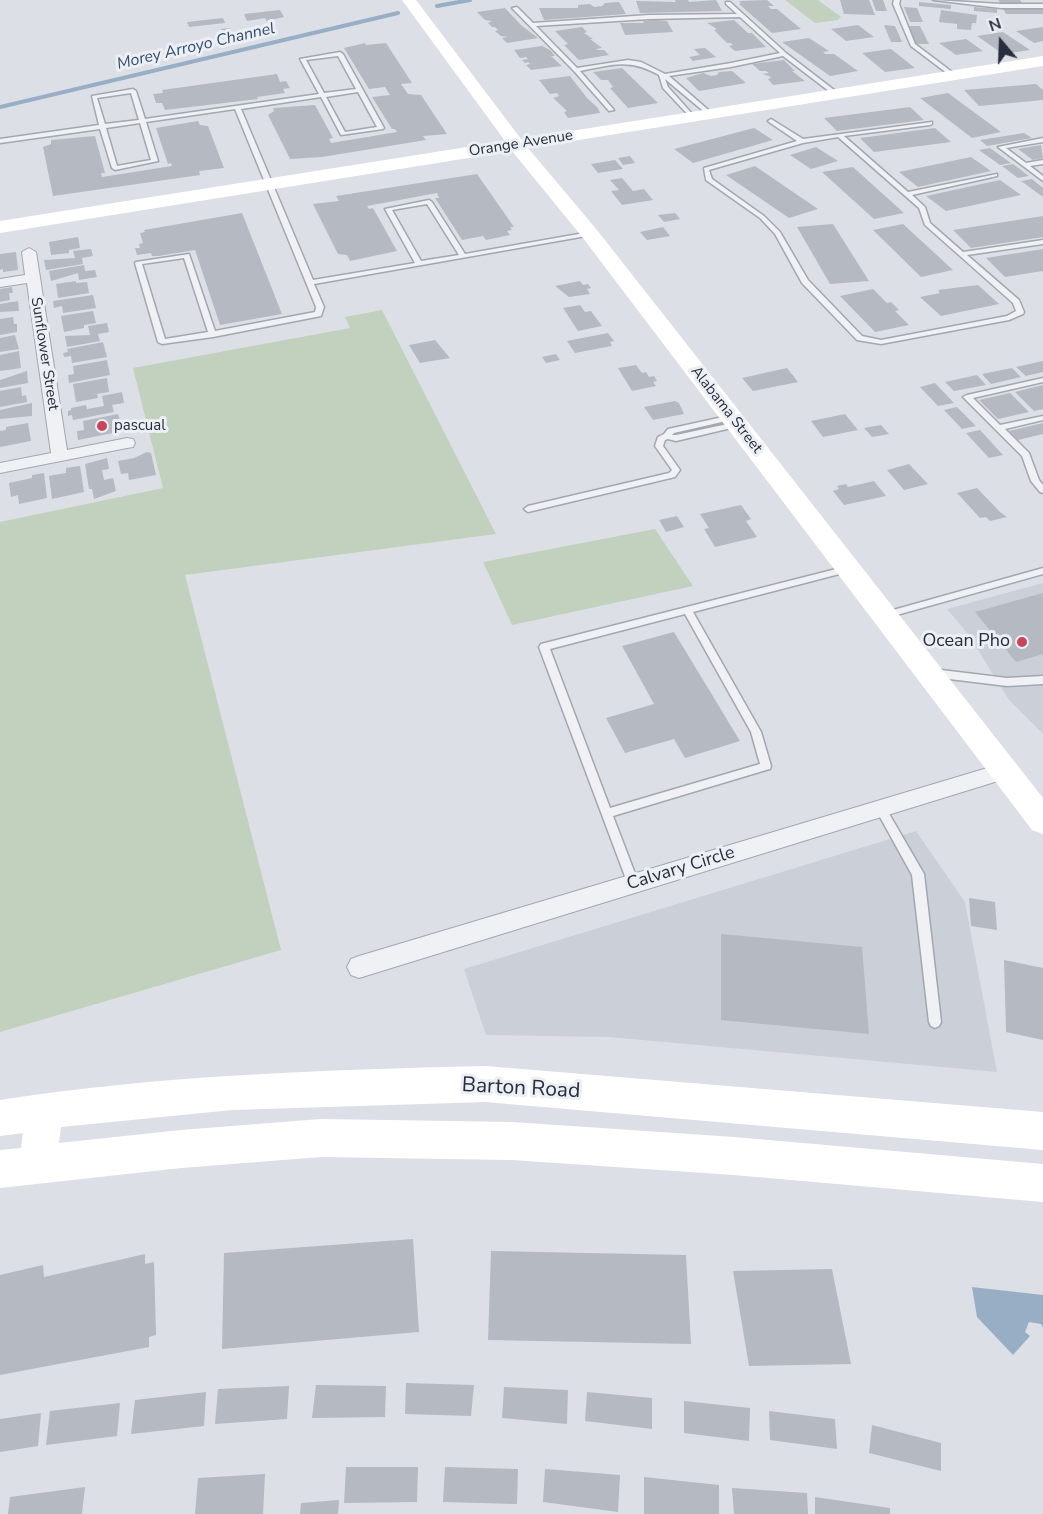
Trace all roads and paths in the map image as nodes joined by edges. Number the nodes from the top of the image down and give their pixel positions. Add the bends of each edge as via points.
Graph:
1 (409, 0) edge
2 (897, 0) edge
3 (936, 0) edge
4 (728, 3) dead end
5 (1043, 6) edge
6 (515, 8) dead end
7 (742, 15) junction
8 (533, 25) junction
9 (784, 54) junction
10 (1041, 63) edge
11 (576, 70) junction
12 (661, 76) junction
13 (954, 76) junction
14 (360, 90) junction
15 (688, 94) junction
16 (836, 94) junction
17 (322, 95) junction
18 (674, 97) junction
19 (237, 107) junction
20 (611, 110) dead end
21 (710, 114) junction
22 (692, 117) junction
23 (142, 121) junction
24 (771, 122) dead end
25 (930, 123) dead end
26 (103, 126) junction
27 (839, 135) junction
28 (1043, 140) edge
29 (0, 141) edge
30 (802, 141) junction
31 (517, 144) junction
32 (1043, 162) edge
33 (1025, 165) junction
34 (995, 175) dead end
35 (1043, 179) edge
36 (267, 184) junction
37 (907, 194) junction
38 (0, 227) edge
39 (590, 234) junction
40 (1043, 242) edge
41 (29, 252) dead end
42 (962, 254) junction
43 (463, 256) junction
44 (419, 264) junction
45 (33, 278) junction
46 (0, 283) edge
47 (310, 283) junction
48 (213, 335) junction
49 (1043, 380) edge
50 (1043, 418) edge
51 (734, 420) junction
52 (999, 428) junction
53 (127, 443) dead end
54 (60, 456) junction
55 (0, 468) edge
56 (1043, 490) edge
57 (528, 509) dead end
58 (848, 568) junction
59 (1043, 571) edge
60 (687, 610) junction
61 (885, 616) junction
62 (928, 672) junction
63 (1043, 680) edge
64 (1004, 771) junction
65 (880, 808) junction
66 (607, 813) junction
67 (1043, 821) edge
68 (633, 884) junction
69 (358, 967) dead end
70 (935, 1022) dead end
71 (45, 1111) junction
72 (0, 1118) edge
73 (1043, 1131) edge
74 (37, 1165) junction
75 (0, 1169) edge
76 (1043, 1184) edge

1 - 31 main road, Alabama Street
2 - 13 lane via 913,45
3 - 5 lane
4 - 7 lane
6 - 8 lane
7 - 8 lane
7 - 9 lane
8 - 11 lane
9 - 12 lane
9 - 16 lane
10 - 13 main road, Orange Avenue
11 - 12 lane via 627,62 645,66
11 - 20 lane
12 - 15 lane
12 - 18 lane
13 - 16 main road, Orange Avenue
14 - 17 lane
14 - 17 lane via 340,54 303,59
14 - 17 lane via 381,128 343,134
15 - 18 lane
15 - 21 lane
16 - 21 main road, Orange Avenue
17 - 19 lane
18 - 22 lane
19 - 23 lane
19 - 36 lane
21 - 22 main road, Orange Avenue
22 - 31 main road, Orange Avenue
23 - 26 lane
23 - 26 lane via 134,91 94,97
23 - 26 lane via 155,161 115,168
24 - 30 lane
25 - 27 lane
26 - 29 lane
27 - 30 lane
27 - 37 lane
28 - 33 lane via 1001,147
30 - 42 lane via 706,169 709,180 778,233 805,281 860,338 881,342 1009,318 1020,312 1016,302
31 - 36 main road, Orange Avenue
31 - 39 main road, Alabama Street
32 - 33 lane
33 - 35 lane
34 - 37 lane
36 - 38 main road, Orange Avenue
36 - 47 lane
37 - 42 lane via 922,207 927,225
39 - 43 lane
39 - 51 main road, Alabama Street
40 - 42 lane
41 - 45 street, Sunflower Street
43 - 44 lane
43 - 44 lane via 429,202 388,209
44 - 47 lane
45 - 46 street
45 - 54 street, Sunflower Street
47 - 48 lane via 320,307 318,314
48 - 48 lane via 162,342 138,263 187,255
49 - 52 lane via 967,397
50 - 52 lane
51 - 57 lane via 671,431 661,439 659,446 676,470 672,475
51 - 58 main road, Alabama Street
52 - 56 lane via 1026,455 1035,481
53 - 54 street
54 - 55 street
58 - 60 lane
58 - 61 main road, Alabama Street
59 - 61 lane
60 - 66 lane via 544,647
60 - 66 lane via 756,732 766,766
61 - 62 main road, Alabama Street
62 - 63 lane via 1008,682
62 - 64 main road, Alabama Street
64 - 65 street, Calvary Circle
64 - 67 main road, Alabama Street
65 - 68 street, Calvary Circle
65 - 70 lane via 918,874
66 - 68 lane
68 - 69 street, Calvary Circle
71 - 72 main road, Barton Road
71 - 73 main road, Barton Road via 243,1091 485,1084
71 - 74 main road
74 - 75 main road
74 - 76 main road via 321,1138 512,1141

